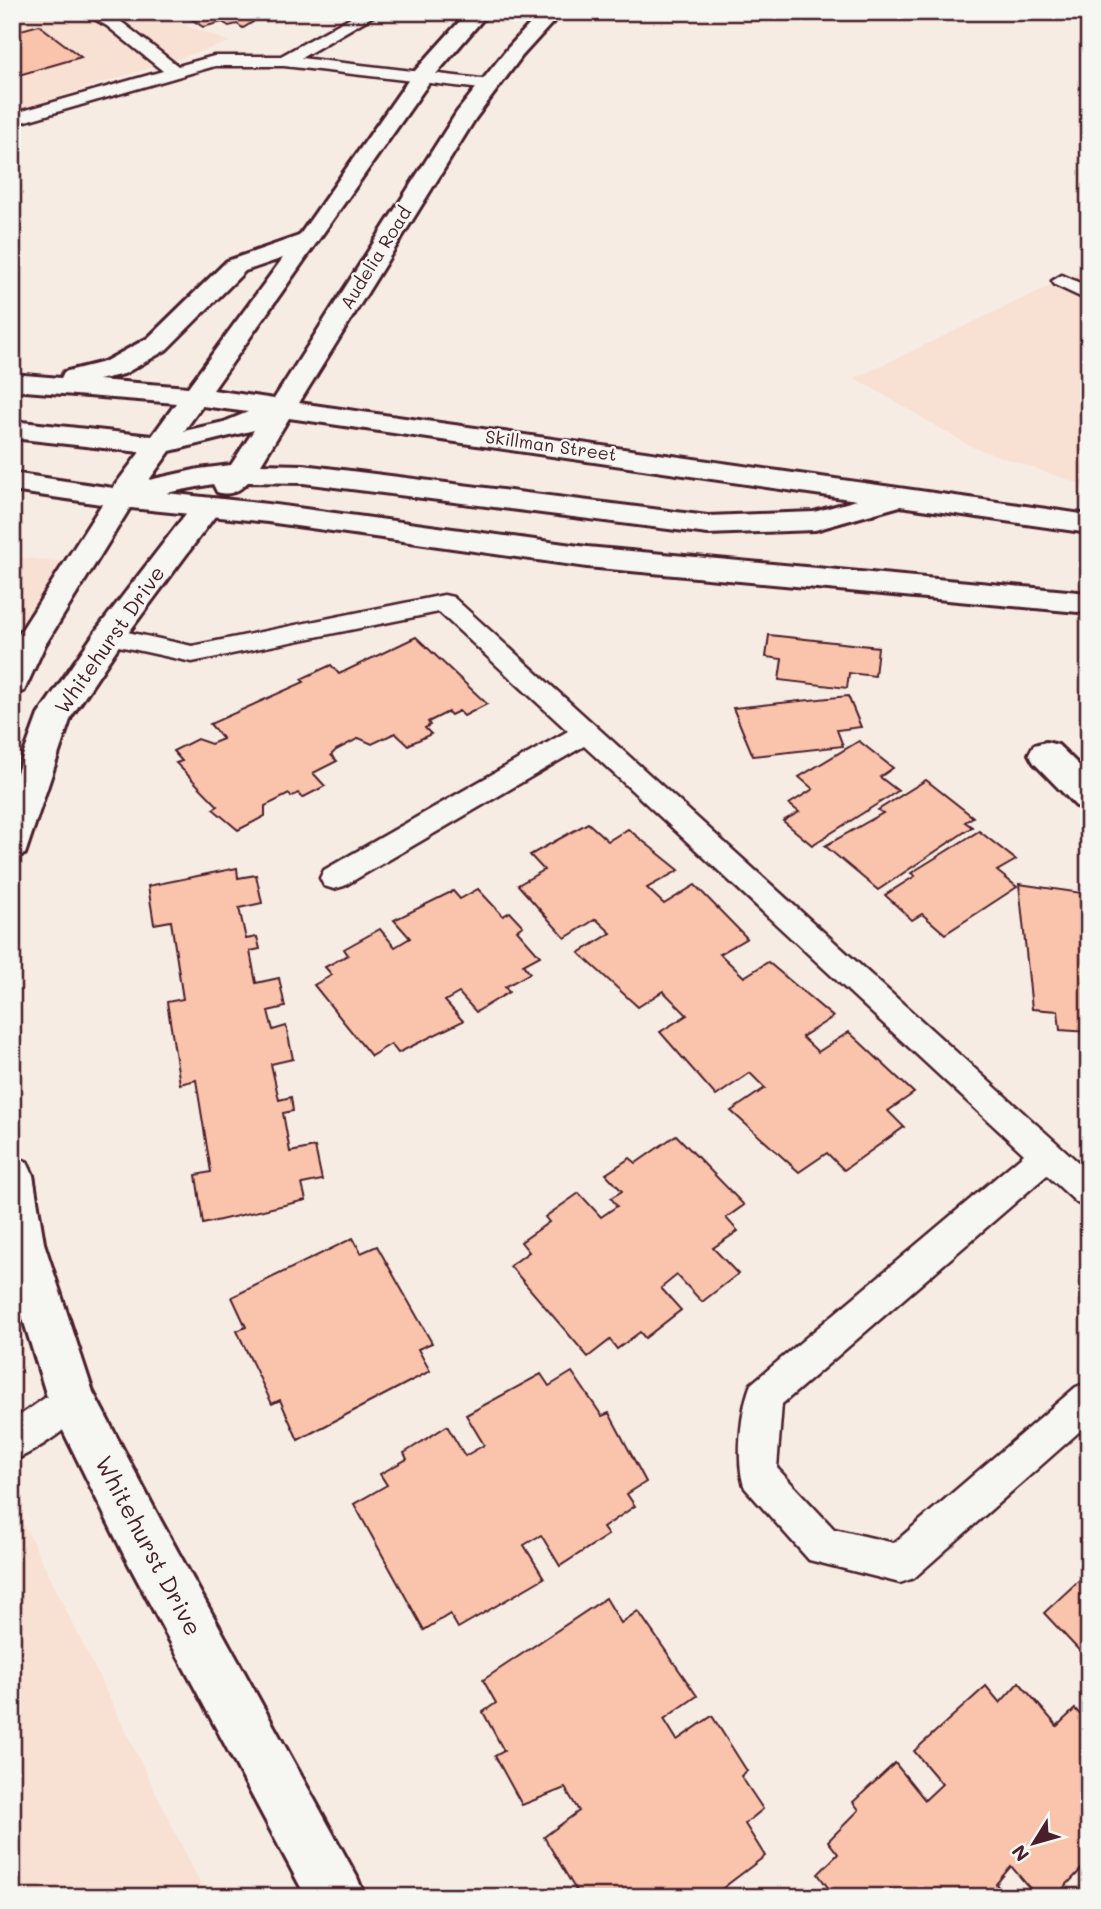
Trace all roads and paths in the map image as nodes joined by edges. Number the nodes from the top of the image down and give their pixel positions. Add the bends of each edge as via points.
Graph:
1 (90, 12) edge
2 (372, 12) edge
3 (479, 12) edge
4 (552, 12) edge
5 (284, 61) junction
6 (175, 72) junction
7 (422, 77) junction
8 (490, 85) junction
9 (12, 120) edge
10 (308, 241) junction
11 (1062, 281) dead end
12 (1089, 295) edge
13 (12, 382) edge
14 (47, 384) junction
15 (194, 396) junction
16 (282, 408) junction
17 (12, 429) edge
18 (158, 445) junction
19 (242, 471) junction
20 (12, 482) edge
21 (902, 496) junction
22 (121, 498) junction
23 (206, 508) junction
24 (1089, 524) edge
25 (1089, 603) edge
26 (109, 635) junction
27 (12, 683) edge
28 (586, 733) junction
29 (1046, 754) dead end
30 (1089, 797) edge
31 (13, 821) edge
32 (334, 878) dead end
33 (1046, 1155) junction
34 (12, 1175) edge
35 (1089, 1193) edge
36 (1089, 1399) edge
37 (72, 1400) junction
38 (12, 1443) edge
39 (337, 1897) edge

1 - 6 lane via 113,23
2 - 5 lane
3 - 7 main road
4 - 8 main road, Audelia Road
5 - 6 lane via 214,61
5 - 7 lane
6 - 9 lane
7 - 8 lane
7 - 10 main road
8 - 16 main road, Audelia Road via 465,117
10 - 14 main road via 236,266 157,344 136,356 114,368
10 - 15 main road
11 - 12 lane
13 - 14 main road, Skillman Street
14 - 15 main road, Skillman Street
15 - 16 main road, Skillman Street
15 - 18 main road
16 - 18 main road via 232,429
16 - 19 main road, Audelia Road
16 - 21 main road, Skillman Street
17 - 18 main road
18 - 22 main road
19 - 21 main road via 303,474 708,525 815,521
19 - 22 main road via 175,480
19 - 23 main road, Audelia Road
20 - 22 main road
21 - 24 main road, Skillman Street
22 - 23 main road
22 - 27 main road via 47,613 15,669
23 - 25 main road via 587,557
23 - 26 main road, Whitehurst Drive
26 - 28 lane via 192,654 444,603
26 - 31 main road, Whitehurst Drive via 55,715
28 - 32 lane
28 - 33 lane
29 - 30 main road
33 - 35 lane
33 - 36 lane via 764,1396 758,1475 823,1546 900,1564
34 - 37 main road, Whitehurst Drive via 22,1243
37 - 38 lane
37 - 39 main road, Whitehurst Drive

